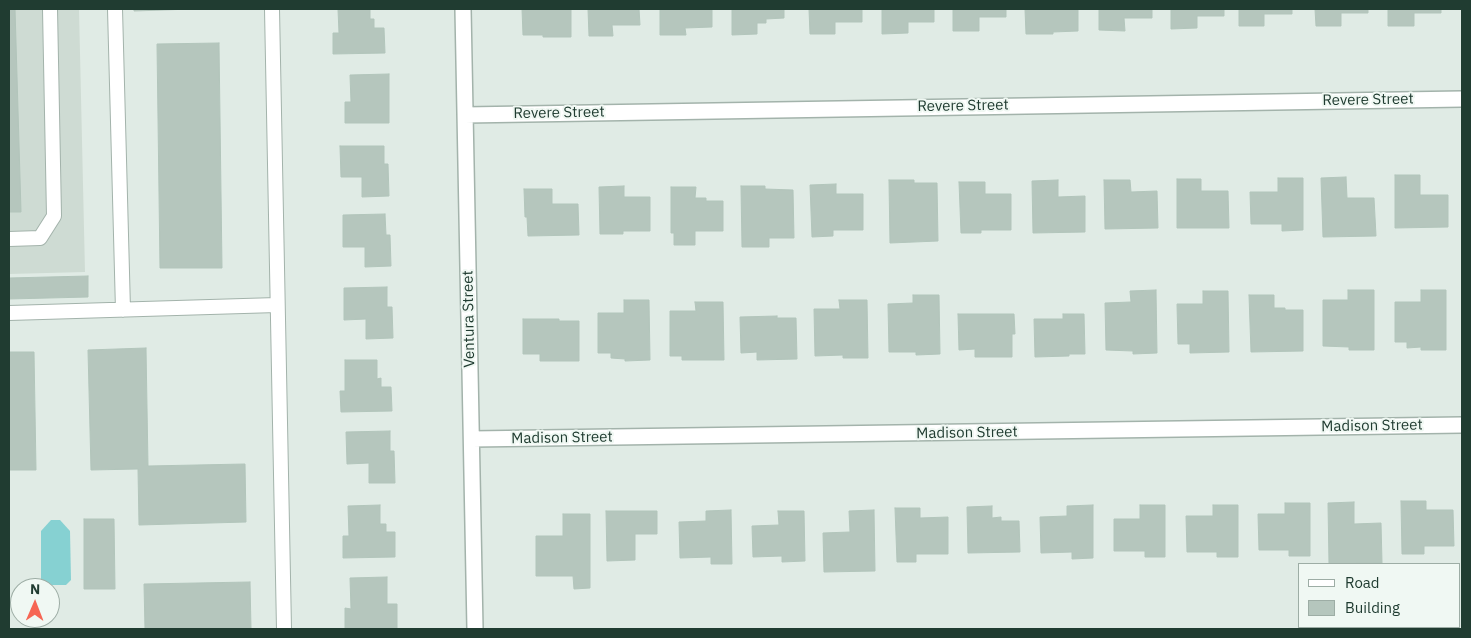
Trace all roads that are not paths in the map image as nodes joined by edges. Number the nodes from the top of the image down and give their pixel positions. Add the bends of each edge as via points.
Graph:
1 (50, 9) edge
2 (115, 9) edge
3 (272, 9) edge
4 (462, 9) edge
5 (1462, 99) edge
6 (465, 115) junction
7 (9, 239) edge
8 (278, 305) junction
9 (122, 310) junction
10 (9, 313) edge
11 (1462, 425) edge
12 (472, 439) junction
13 (284, 629) edge
14 (475, 629) edge

1 - 7 lane via 54,216 40,238
2 - 9 lane
3 - 8 lane
4 - 6 street, Ventura Street
5 - 6 street, Revere Street
6 - 12 street, Ventura Street
8 - 9 lane
8 - 13 lane
9 - 10 lane
11 - 12 street, Madison Street
12 - 14 street, Ventura Street

